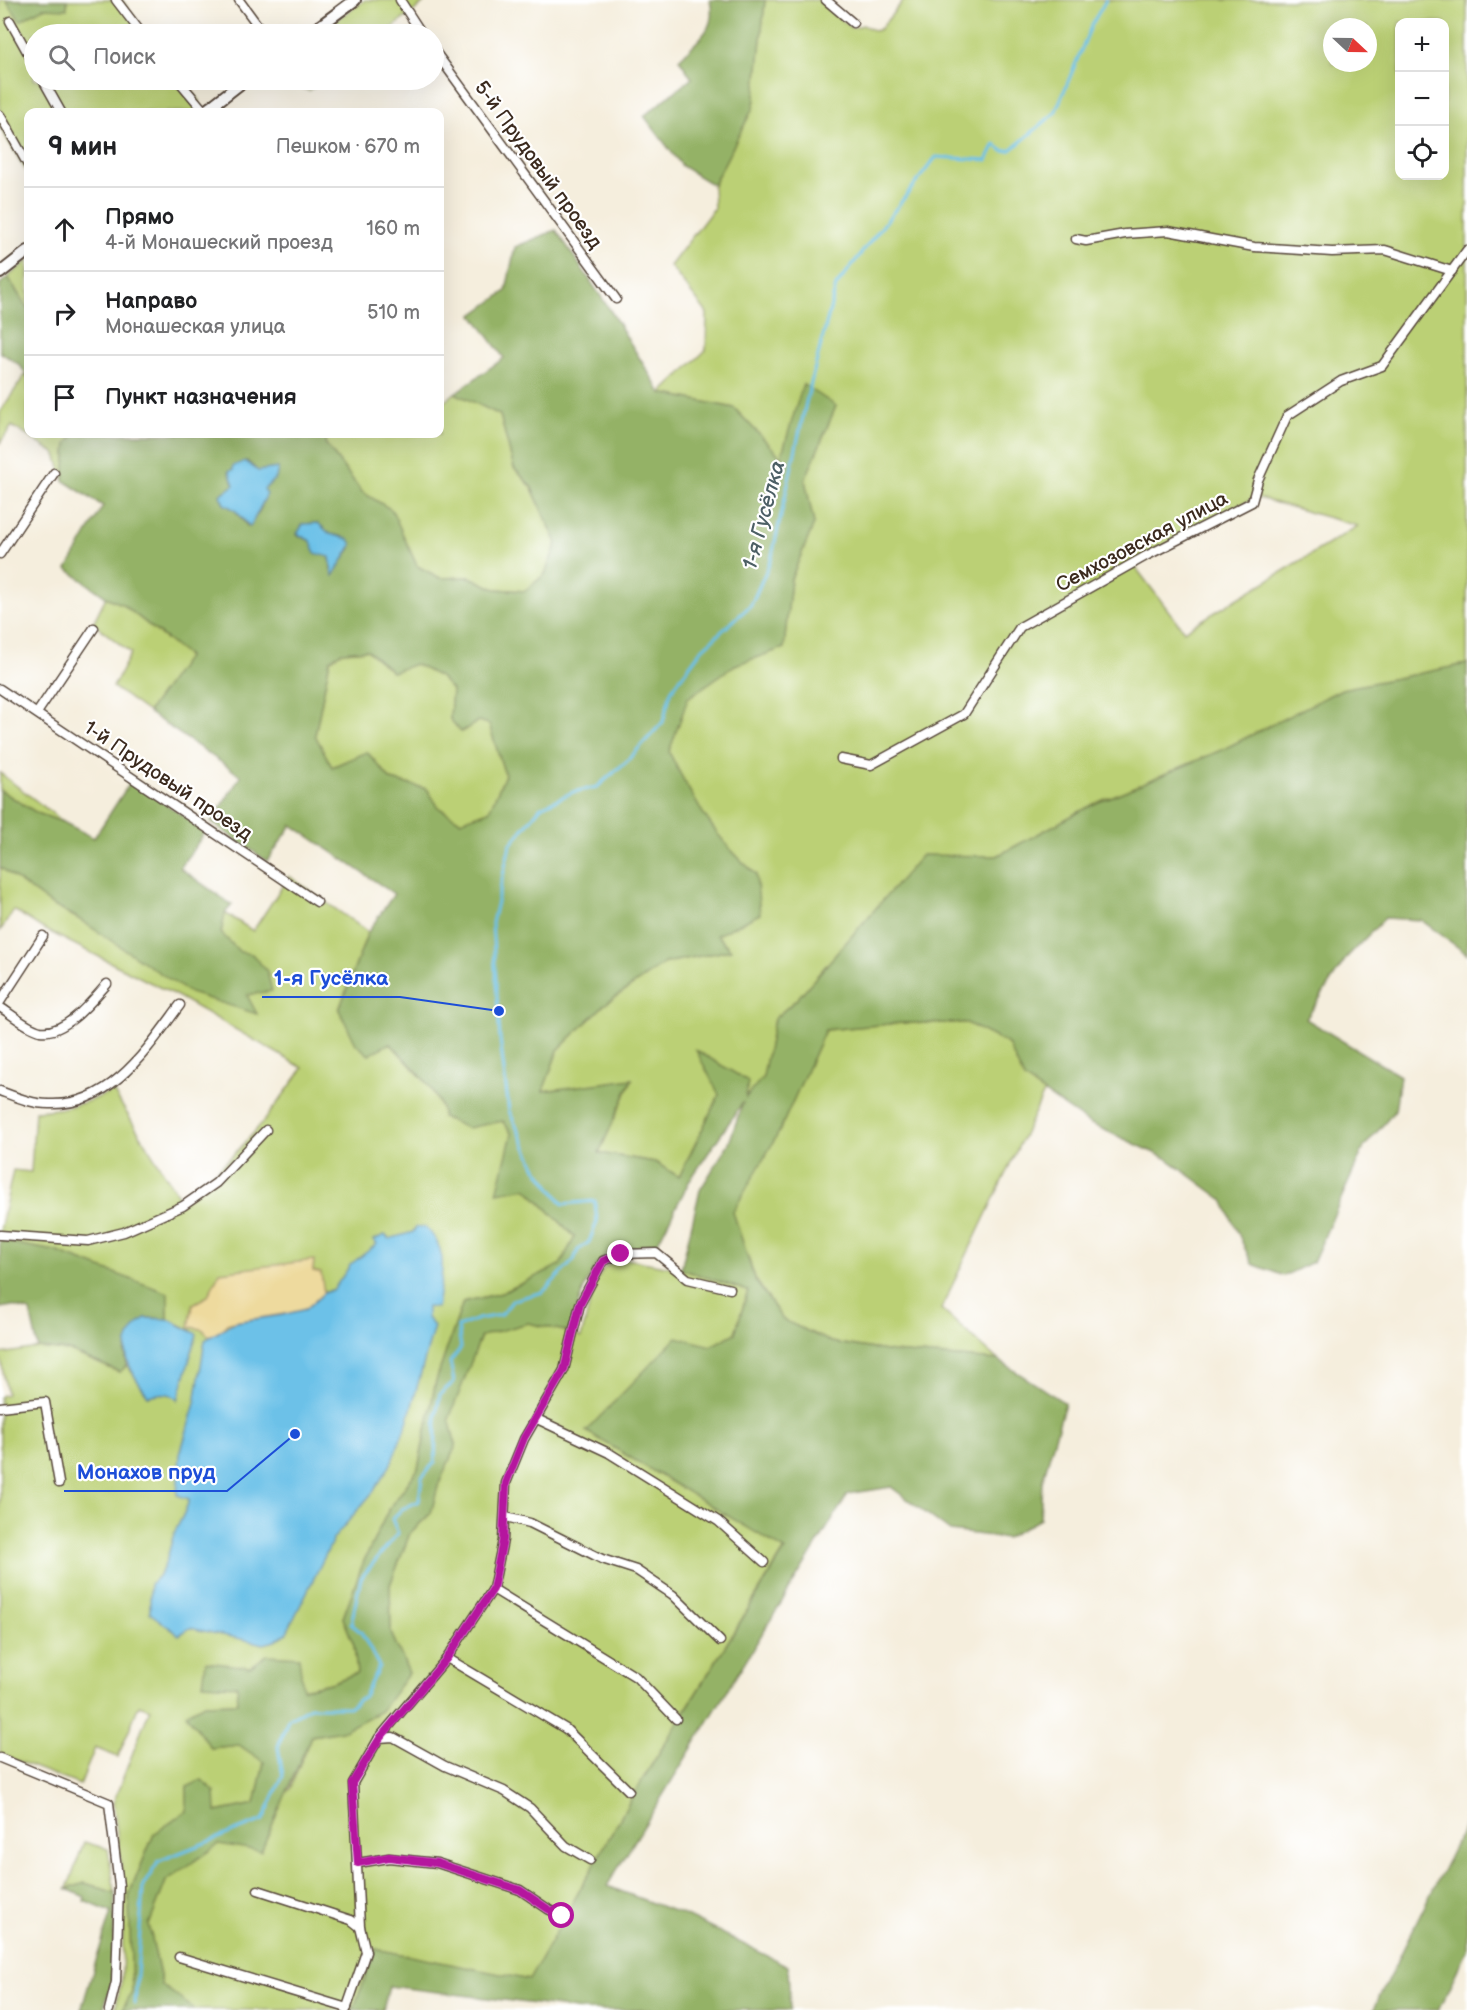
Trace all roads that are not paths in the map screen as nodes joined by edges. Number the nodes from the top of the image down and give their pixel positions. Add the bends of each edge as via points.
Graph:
1 (116, 0) edge
2 (239, 0) edge
3 (356, 0) edge
4 (400, 0) edge
5 (826, 0) edge
6 (10, 21) dead end
7 (853, 23) dead end
8 (134, 24) edge
9 (257, 24) edge
10 (323, 24) edge
11 (416, 24) edge
12 (24, 46) edge
13 (444, 64) edge
14 (49, 90) edge
15 (186, 90) edge
16 (232, 90) edge
17 (59, 108) edge
18 (201, 108) edge
19 (209, 108) edge
20 (0, 115) edge
21 (24, 158) edge
22 (1076, 239) dead end
23 (1467, 250) edge
24 (24, 253) edge
25 (1452, 271) junction
26 (0, 273) edge
27 (616, 299) dead end
28 (54, 473) dead end
29 (0, 554) edge
30 (94, 628) dead end
31 (0, 689) edge
32 (37, 712) junction
33 (841, 759) dead end
34 (317, 902) dead end
35 (43, 936) dead end
36 (107, 984) dead end
37 (0, 1002) edge
38 (180, 1005) dead end
39 (0, 1007) edge
40 (0, 1091) edge
41 (266, 1130) dead end
42 (0, 1235) edge
43 (730, 1289) dead end
44 (0, 1407) edge
45 (537, 1419) junction
46 (59, 1483) dead end
47 (506, 1517) junction
48 (764, 1562) dead end
49 (493, 1589) junction
50 (720, 1641) dead end
51 (447, 1658) junction
52 (676, 1719) dead end
53 (380, 1738) junction
54 (0, 1758) edge
55 (629, 1791) dead end
56 (590, 1860) dead end
57 (358, 1863) junction
58 (258, 1890) dead end
59 (562, 1916) dead end
60 (360, 1927) junction
61 (179, 1957) dead end
62 (347, 2009) edge
63 (109, 2010) edge

1 - 8 street
2 - 9 street
3 - 10 street
4 - 11 street
5 - 7 street
6 - 12 street
13 - 27 street, 5-й Прудовый проезд
14 - 17 street
15 - 18 street
16 - 19 street
20 - 21 street
22 - 25 street via 1086,242 1168,231 1254,247 1332,252 1385,250
23 - 25 street, Семхозовская улица
24 - 26 street
25 - 33 street, Семхозовская улица via 1382,366 1341,381 1287,416 1252,502 1020,627 964,714 871,765
28 - 29 street
30 - 32 street
31 - 32 street, 1-й Прудовый проезд
32 - 34 street, 1-й Прудовый проезд
35 - 37 street
36 - 39 street via 61,1028 39,1030
38 - 40 street via 136,1065 88,1097 51,1105
41 - 42 street via 216,1183 183,1206 124,1232 88,1241
43 - 45 street via 688,1279 656,1253 621,1254 603,1261 580,1304 564,1370
44 - 46 street via 45,1402
45 - 47 street via 524,1438 506,1483
45 - 48 street via 609,1453 718,1521
47 - 49 street
47 - 50 street via 530,1523 602,1559 636,1570 673,1595
49 - 51 street
49 - 52 street via 636,1677
51 - 53 street
51 - 55 street via 566,1729
53 - 56 street via 393,1737 445,1766 504,1791 530,1808 566,1846
53 - 57 street via 352,1783
54 - 63 street via 109,1803 119,1886 116,1982
57 - 59 street via 389,1857 437,1863 520,1890
57 - 60 street
58 - 60 street via 351,1920
60 - 62 street via 366,1952
61 - 62 street

